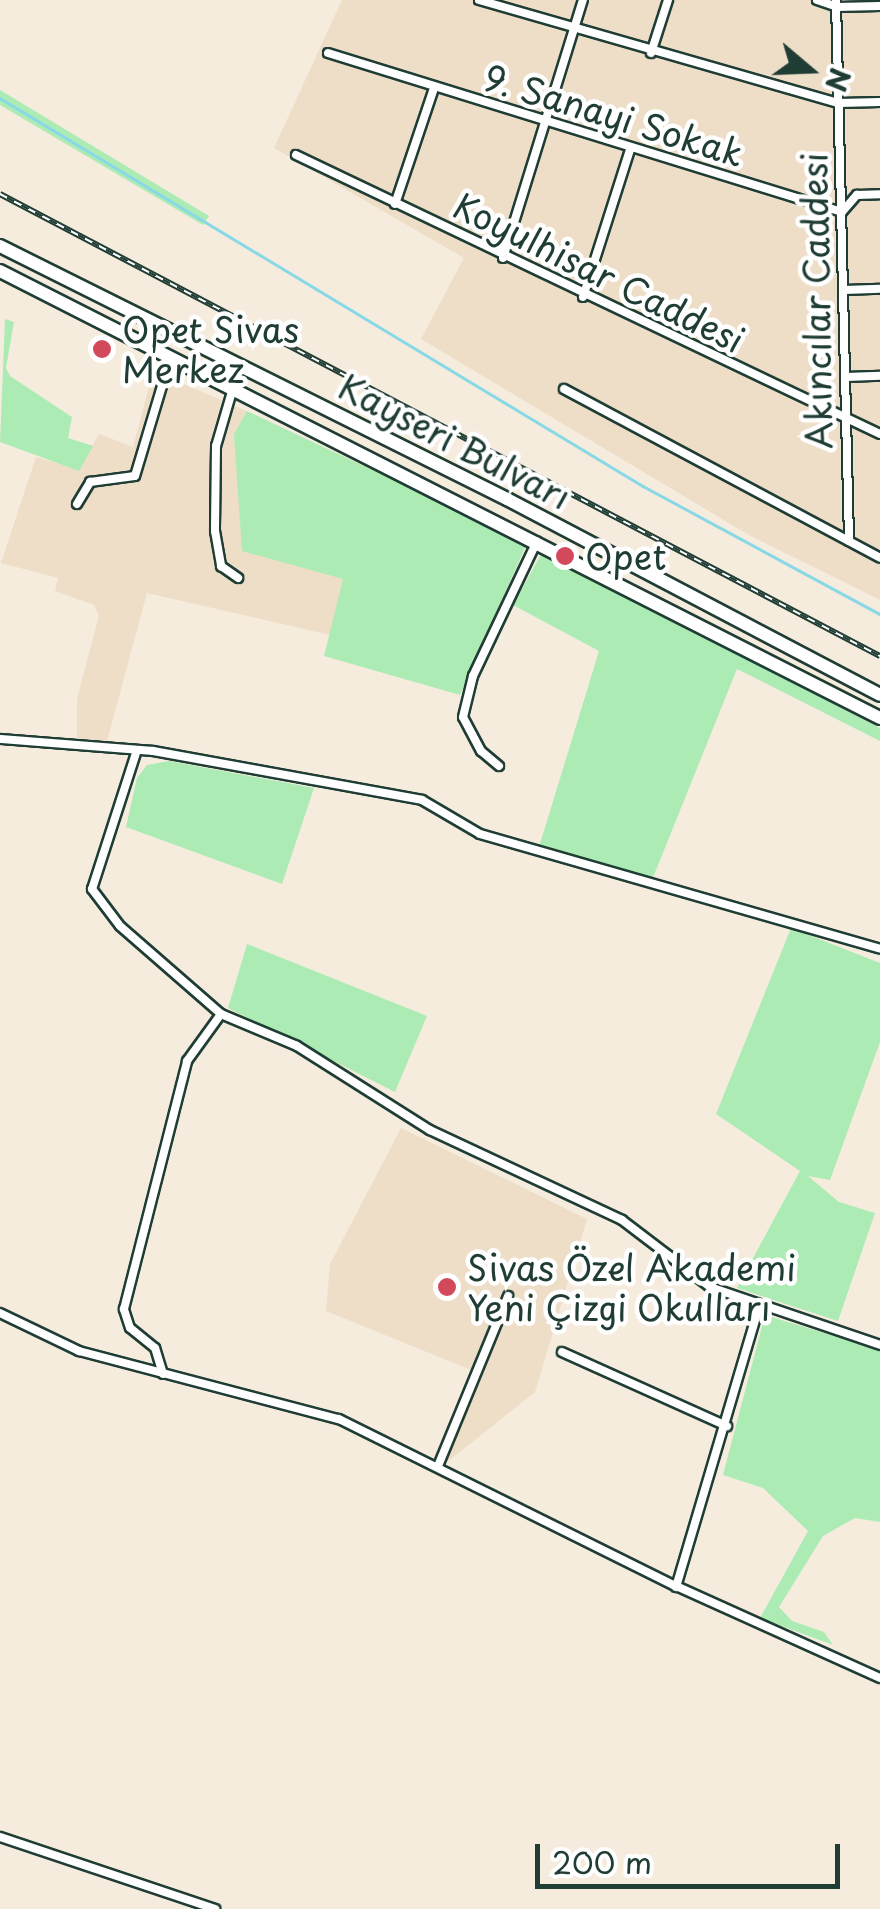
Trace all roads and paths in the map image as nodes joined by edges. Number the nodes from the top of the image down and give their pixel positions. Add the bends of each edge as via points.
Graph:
1 (479, 0) edge
2 (583, 0) edge
3 (668, 0) edge
4 (817, 0) edge
5 (837, 4) edge
6 (880, 6) edge
7 (573, 32) junction
8 (651, 53) junction
9 (328, 54) dead end
10 (434, 88) junction
11 (880, 102) edge
12 (839, 103) junction
13 (543, 124) junction
14 (630, 150) junction
15 (296, 156) dead end
16 (880, 194) edge
17 (394, 204) junction
18 (842, 212) junction
19 (0, 246) edge
20 (503, 258) junction
21 (0, 271) edge
22 (880, 289) edge
23 (844, 290) junction
24 (583, 297) junction
25 (171, 356) junction
26 (880, 376) edge
27 (846, 377) junction
28 (233, 388) junction
29 (564, 389) dead end
30 (847, 419) junction
31 (880, 434) edge
32 (77, 504) dead end
33 (849, 541) junction
34 (537, 542) junction
35 (880, 558) edge
36 (238, 578) dead end
37 (880, 695) edge
38 (880, 718) edge
39 (0, 739) edge
40 (136, 752) junction
41 (499, 766) dead end
42 (880, 950) edge
43 (221, 1014) junction
44 (508, 1296) dead end
45 (760, 1304) junction
46 (0, 1313) edge
47 (880, 1345) edge
48 (562, 1352) dead end
49 (163, 1374) junction
50 (728, 1426) junction
51 (438, 1466) junction
52 (676, 1586) junction
53 (880, 1678) edge
54 (0, 1838) edge
55 (215, 1909) edge

1 - 7 street
2 - 7 street
3 - 8 street
4 - 5 street
5 - 6 street
5 - 12 street, Akıncılar Caddesi
7 - 8 street
7 - 13 street
8 - 12 street
9 - 10 street, 9. Sanayi Sokak
10 - 13 street, 9. Sanayi Sokak
10 - 17 street
11 - 12 street
12 - 18 street, Akıncılar Caddesi
13 - 14 street, 9. Sanayi Sokak
13 - 20 street
14 - 18 street, 9. Sanayi Sokak
14 - 24 street
15 - 17 street, Koyulhisar Caddesi
16 - 18 street via 857,194
17 - 20 street, Koyulhisar Caddesi
18 - 23 street, Akıncılar Caddesi
19 - 37 highway, Kayseri Bulvarı via 523,507
20 - 24 street, Koyulhisar Caddesi
21 - 25 highway, Kayseri Bulvarı
22 - 23 street
23 - 27 street, Akıncılar Caddesi
24 - 30 street, Koyulhisar Caddesi
25 - 28 highway, Kayseri Bulvarı
25 - 32 street via 135,476 90,482
26 - 27 street
27 - 30 street, Akıncılar Caddesi
28 - 34 highway, Kayseri Bulvarı
28 - 36 street via 216,446 215,532 221,566
29 - 33 street
30 - 31 street, Koyulhisar Caddesi
30 - 33 street, Akıncılar Caddesi
33 - 35 street
34 - 38 highway, Kayseri Bulvarı
34 - 41 street via 473,676 463,717 481,751
39 - 40 street
40 - 42 street via 422,800 480,834
40 - 43 street via 92,889 120,926
43 - 45 street via 297,1046 430,1130 622,1220 710,1288
43 - 49 street via 187,1061 124,1309 130,1328 155,1348
44 - 51 street
45 - 47 street
45 - 50 street
46 - 49 street via 79,1351
48 - 50 street
49 - 51 street via 339,1419
50 - 52 street
51 - 52 street
52 - 53 street
54 - 55 street

